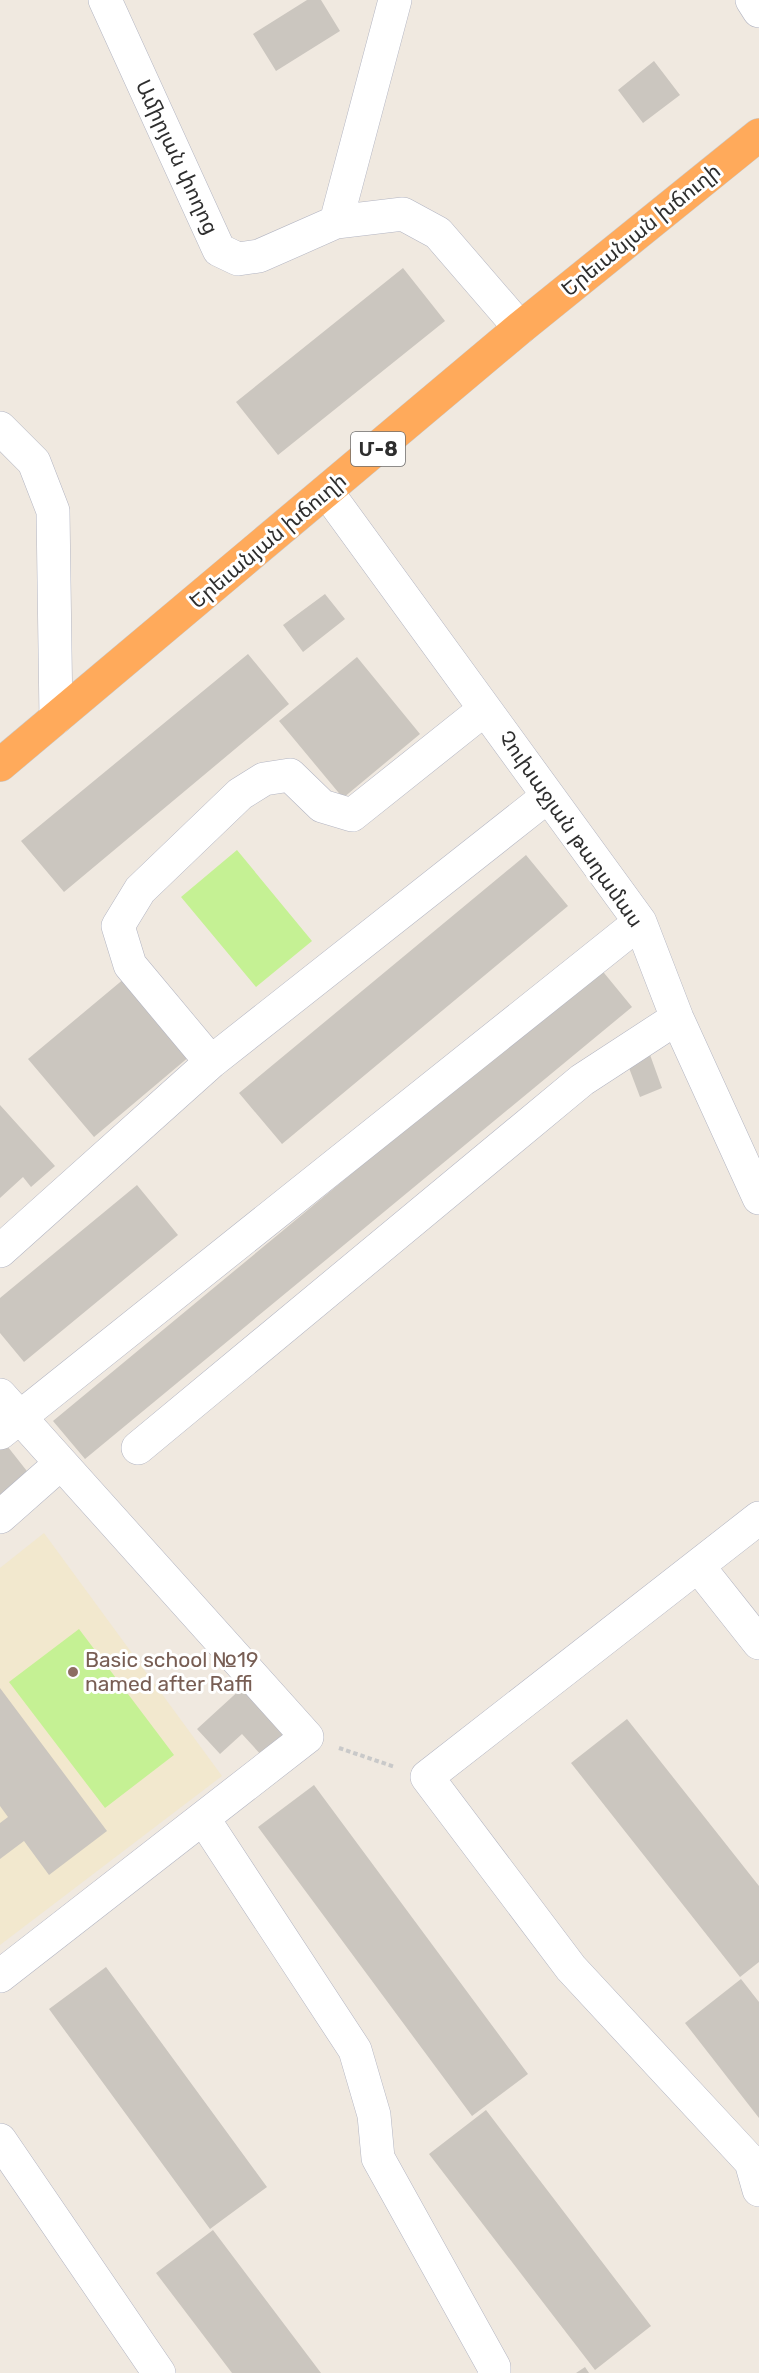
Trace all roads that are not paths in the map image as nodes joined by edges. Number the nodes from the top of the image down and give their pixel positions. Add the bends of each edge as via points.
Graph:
1 (105, 0) edge
2 (395, 0) edge
3 (752, 0) edge
4 (759, 11) edge
5 (759, 135) edge
6 (336, 222) junction
7 (520, 328) junction
8 (0, 428) edge
9 (327, 492) junction
10 (485, 709) junction
11 (56, 718) junction
12 (0, 765) edge
13 (548, 796) junction
14 (640, 922) junction
15 (677, 1018) junction
16 (211, 1062) junction
17 (759, 1198) edge
18 (0, 1251) edge
19 (7, 1415) edge
20 (138, 1449) dead end
21 (60, 1464) junction
22 (0, 1517) edge
23 (759, 1518) edge
24 (698, 1566) junction
25 (759, 1643) edge
26 (203, 1818) junction
27 (0, 1976) edge
28 (0, 2140) edge
29 (759, 2190) edge
30 (159, 2373) edge
31 (494, 2373) edge

1 - 6 street, Ամիրյան փողոց via 219,250 238,259 259,256
2 - 6 street
3 - 4 street
5 - 7 highway, Երեւանյան խճուղի / Մ-8
6 - 7 street, Ամիրյան փողոց via 403,214 438,233
7 - 9 highway, Երեւանյան խճուղի / Մ-8
8 - 11 street via 34,462 53,511
9 - 10 street, Չուխաջյան թաղամաս
9 - 11 highway, Երեւանյան խճուղի / Մ-8
10 - 13 street, Չուխաջյան թաղամաս
10 - 16 street via 352,815 322,806 290,775 264,779 240,794 140,890 118,926 130,965
11 - 12 highway, Երեւանյան խճուղի / Մ-8
13 - 14 street, Չուխաջյան թաղամաս
13 - 16 street
14 - 15 street, Չուխաջյան թաղամաս
14 - 19 street
15 - 17 street, Չուխաջյան թաղամաս
15 - 20 street via 582,1080
16 - 18 street
19 - 21 street
21 - 22 street
21 - 26 street via 307,1737
23 - 24 street
24 - 25 street
24 - 29 street via 427,1777 571,1968 751,2162
26 - 27 street
26 - 31 street via 356,2050 374,2115 378,2158
28 - 30 street

